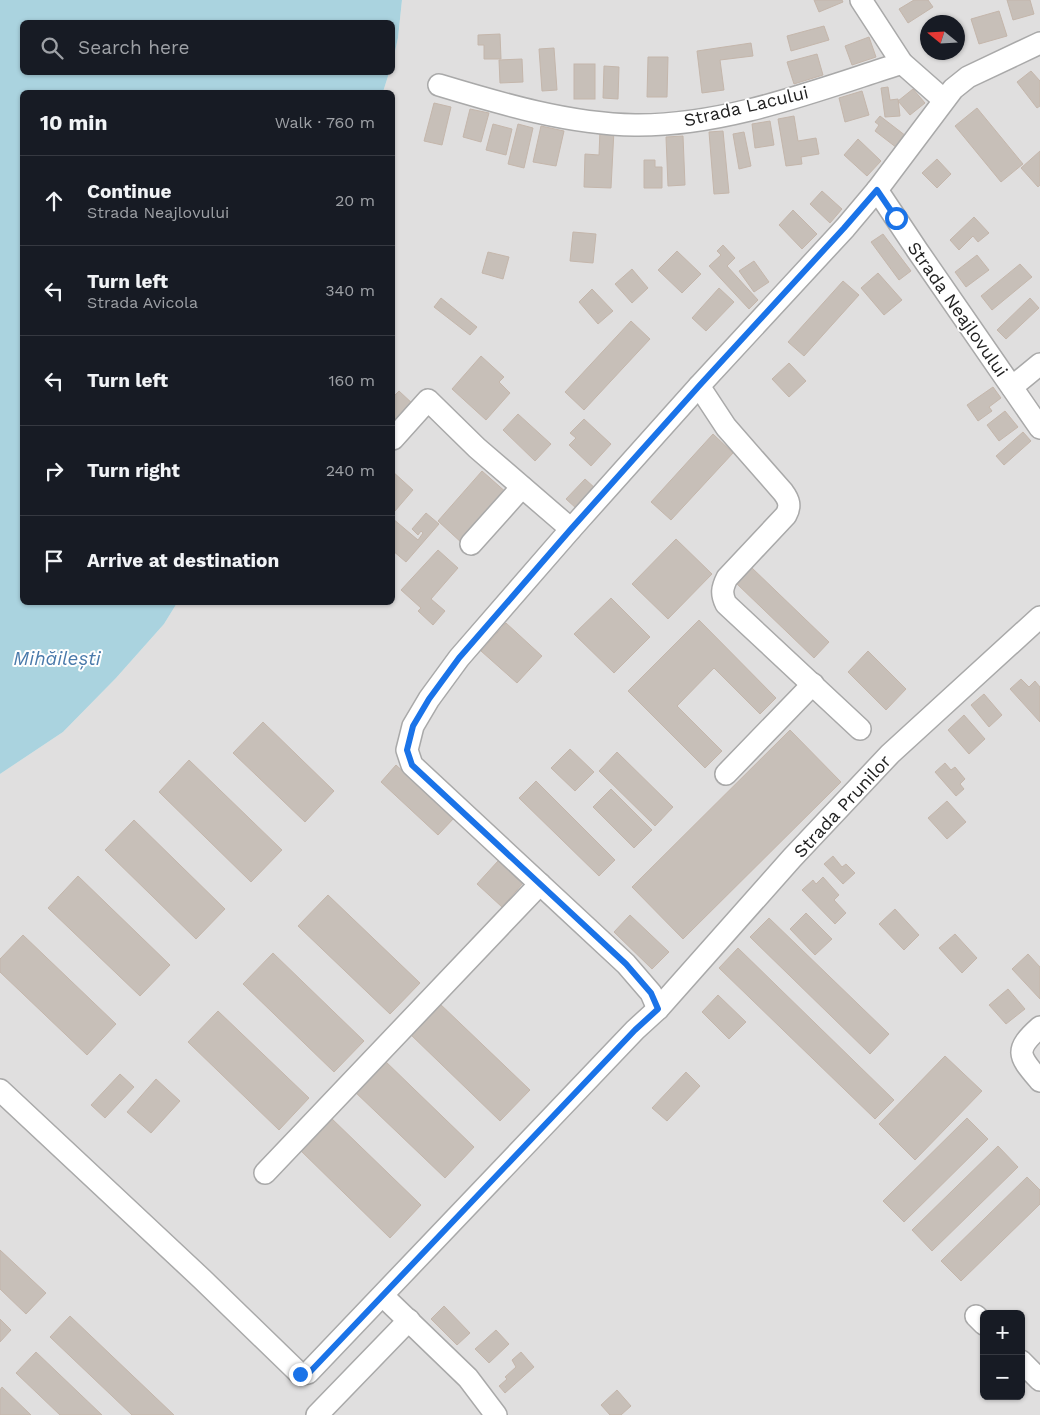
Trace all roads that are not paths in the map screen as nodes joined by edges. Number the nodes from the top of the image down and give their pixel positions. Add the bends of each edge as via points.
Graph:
1 (862, 0) edge
2 (1040, 43) edge
3 (902, 63) junction
4 (439, 85) dead end
5 (944, 100) junction
6 (877, 190) junction
7 (1040, 364) edge
8 (699, 386) junction
9 (1012, 387) junction
10 (1040, 428) edge
11 (395, 437) edge
12 (522, 487) junction
13 (571, 529) junction
14 (471, 544) dead end
15 (1040, 617) edge
16 (813, 684) junction
17 (860, 729) dead end
18 (726, 774) dead end
19 (540, 884) junction
20 (658, 1009) junction
21 (1040, 1027) edge
22 (1040, 1081) edge
23 (0, 1090) edge
24 (265, 1173) dead end
25 (383, 1296) junction
26 (409, 1320) junction
27 (1025, 1366) edge
28 (1040, 1380) edge
29 (317, 1415) edge
30 (496, 1415) edge

1 - 3 street
2 - 5 street via 968,76
3 - 4 street, Strada Lacului via 778,102 667,124 600,122 523,108
3 - 5 street
5 - 6 street
6 - 8 street
6 - 9 street, Strada Neajlovului
7 - 9 street
8 - 13 street
8 - 16 street via 726,426 783,492 789,508 727,578 722,596 726,604
9 - 10 street, Strada Neajlovului
11 - 12 street via 428,400 476,448
12 - 13 street
12 - 14 street
13 - 19 street via 449,671 413,726 407,750 412,765
15 - 20 street, Strada Prunilor via 890,754 792,858
16 - 17 street
16 - 18 street
19 - 20 street via 626,964 651,993
19 - 24 street
20 - 25 street, Strada Prunilor
21 - 22 street via 1022,1047 1024,1062
23 - 25 street, Strada Prunilor via 300,1374 308,1374
25 - 26 street
26 - 29 street
26 - 30 street via 468,1378
27 - 28 street

